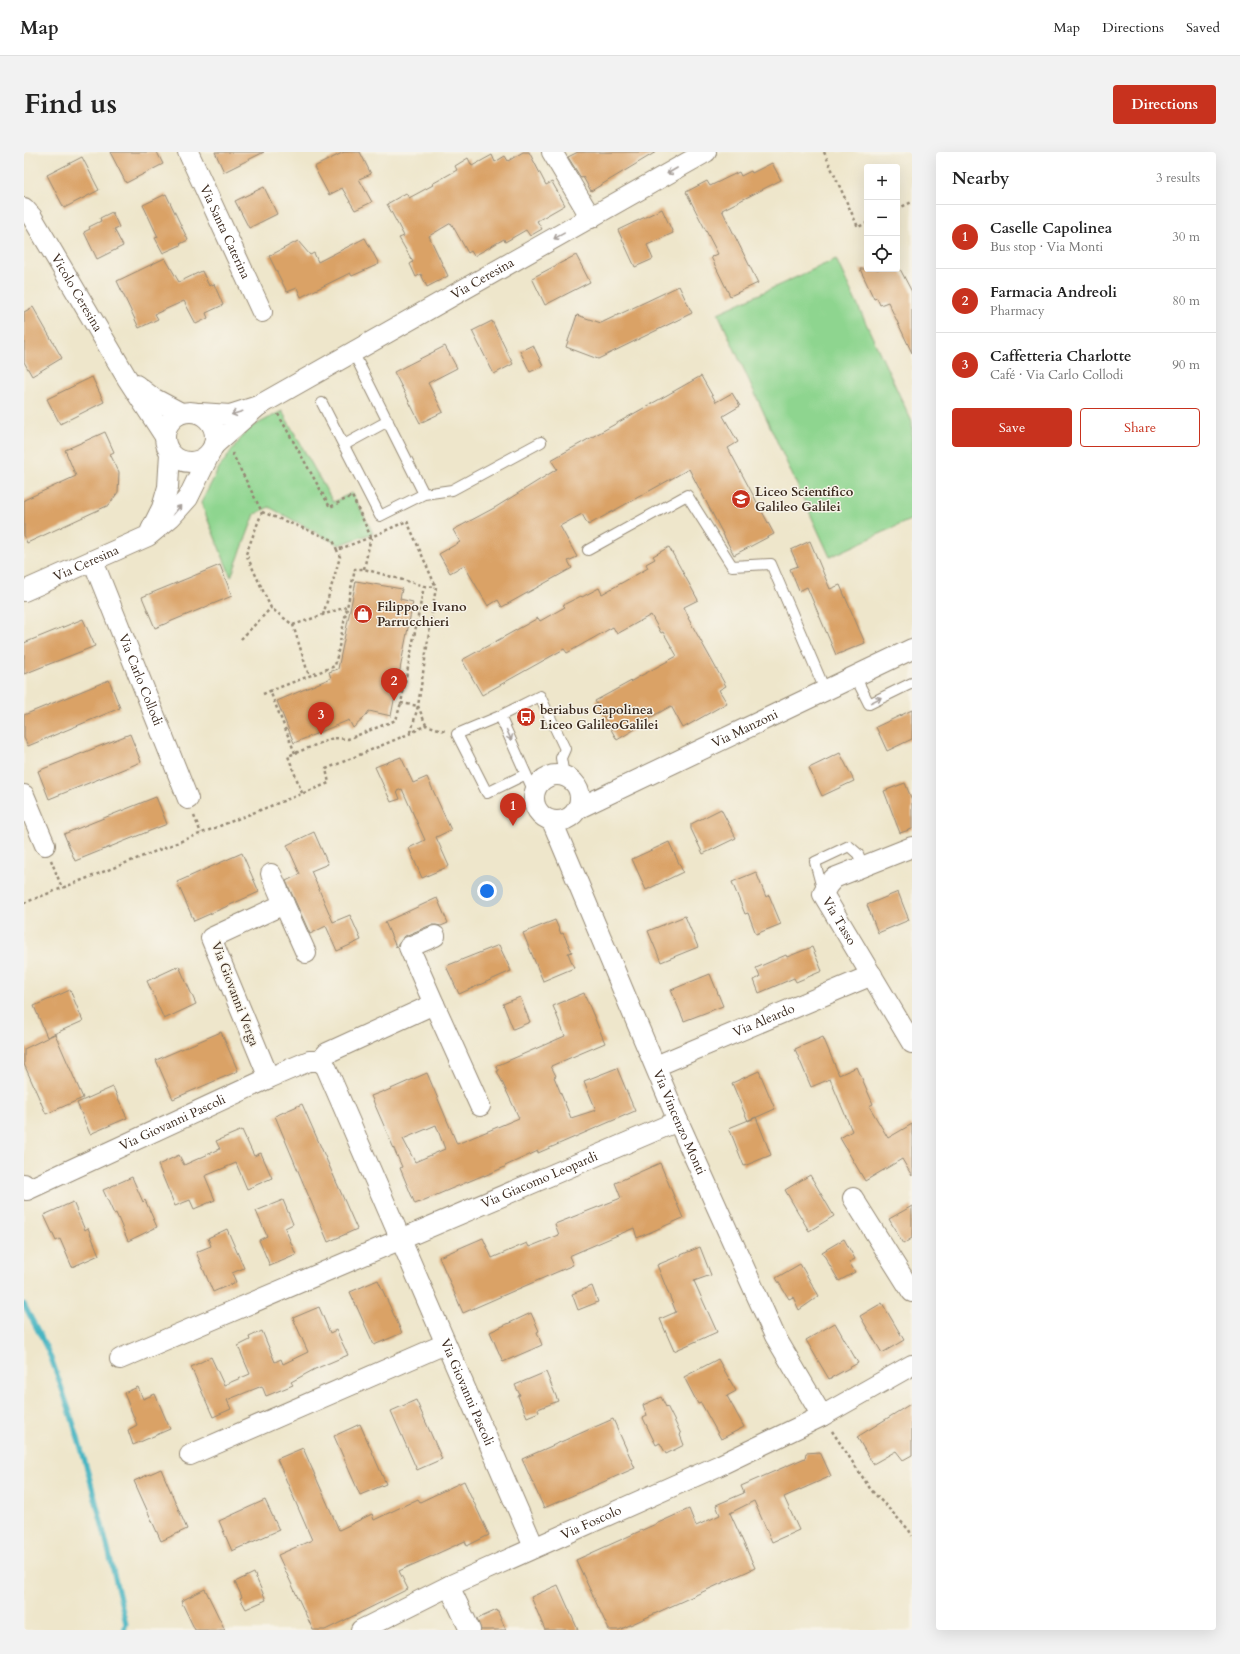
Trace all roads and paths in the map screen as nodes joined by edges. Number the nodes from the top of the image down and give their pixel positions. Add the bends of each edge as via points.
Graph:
1 (188, 152) edge
2 (552, 152) edge
3 (706, 152) edge
4 (824, 152) edge
5 (912, 202) edge
6 (900, 207) edge
7 (24, 208) edge
8 (591, 218) junction
9 (864, 224) edge
10 (262, 312) dead end
11 (352, 352) junction
12 (127, 378) junction
13 (264, 403) junction
14 (322, 403) dead end
15 (190, 413) junction
16 (388, 421) junction
17 (164, 434) junction
18 (541, 442) dead end
19 (216, 445) junction
20 (344, 445) junction
21 (170, 453) junction
22 (424, 494) junction
23 (262, 512) junction
24 (148, 536) junction
25 (371, 537) junction
26 (337, 550) junction
27 (588, 550) dead end
28 (93, 561) junction
29 (364, 569) junction
30 (424, 586) junction
31 (436, 587) junction
32 (24, 591) edge
33 (346, 607) junction
34 (271, 608) junction
35 (323, 615) junction
36 (293, 625) junction
37 (241, 639) dead end
38 (912, 649) edge
39 (309, 676) junction
40 (855, 676) junction
41 (912, 683) edge
42 (825, 690) junction
43 (270, 691) junction
44 (263, 694) dead end
45 (401, 703) junction
46 (418, 706) junction
47 (500, 716) junction
48 (426, 725) junction
49 (411, 733) junction
50 (456, 734) junction
51 (295, 753) junction
52 (526, 774) junction
53 (569, 779) junction
54 (534, 792) junction
55 (302, 793) junction
56 (24, 795) edge
57 (604, 796) junction
58 (188, 798) dead end
59 (577, 809) junction
60 (552, 821) junction
61 (45, 845) joint
62 (912, 847) edge
63 (271, 874) dead end
64 (62, 888) junction
65 (24, 903) edge
66 (284, 904) junction
67 (435, 936) dead end
68 (306, 953) dead end
69 (872, 975) junction
70 (434, 1004) junction
71 (912, 1043) edge
72 (320, 1061) junction
73 (656, 1066) junction
74 (269, 1078) junction
75 (480, 1106) dead end
76 (678, 1121) junction
77 (25, 1187) edge
78 (853, 1198) dead end
79 (400, 1238) junction
80 (912, 1292) edge
81 (445, 1344) junction
82 (120, 1359) dead end
83 (912, 1365) edge
84 (822, 1416) junction
85 (190, 1455) dead end
86 (912, 1536) edge
87 (534, 1547) junction
88 (449, 1586) junction
89 (361, 1630) edge
90 (470, 1630) edge

1 - 10 street, Via Santa Caterina
2 - 8 street
3 -> 8 street, Via Ceresina
4 - 9 path via 858,227
5 - 6 path
7 - 12 street, Vicolo Ceresina via 32,217
8 -> 11 street, Via Ceresina
11 - 13 street, Via Ceresina
11 - 16 lane
12 - 15 street, Vicolo Ceresina via 153,398
12 - 17 street, Vicolo Ceresina
13 -> 15 street, Via Ceresina via 230,415
13 - 19 street, Via Ceresina
13 - 25 path via 330,507 352,496
14 - 20 lane
15 - 17 street via 173,417 167,424
15 - 19 street via 207,419 213,427
16 - 20 lane
16 - 22 lane
17 - 21 street via 166,447
18 - 22 lane via 452,490
19 - 21 street, Via Ceresina via 203,459 192,462 183,462
19 - 23 path
24 -> 19 street, Via Ceresina via 171,517 188,498
20 - 22 lane via 380,516
21 - 24 street via 168,486 162,508
23 - 26 path via 333,540
23 - 34 path via 246,554
24 - 28 street, Via Ceresina
25 - 26 path
25 - 29 path
25 - 31 path via 407,521
26 - 35 path via 340,558
27 - 42 lane via 687,495 732,566 770,564
28 - 32 street, Via Ceresina
28 - 58 street, Via Carlo Collodi
29 - 30 path
29 - 33 path via 355,569
30 - 31 path
30 - 45 path
31 - 46 path
33 - 35 path
33 - 39 path via 335,666
34 - 36 path
34 - 37 path
35 - 36 path
36 - 39 path
38 - 40 street, Via Manzoni
39 - 43 path
40 -> 41 lane via 869,704
40 - 42 street, Via Manzoni
42 - 57 street, Via Manzoni
43 - 44 path
43 - 51 path
45 - 46 path
45 - 51 path via 396,720 348,740 333,738
46 - 48 path
46 - 49 path
47 - 50 lane
47 -> 52 lane
47 - 53 lane via 540,696 565,749 561,758
48 - 49 path
48 - 50 path
49 - 55 path via 326,769 329,783
50 - 52 lane via 487,793
51 - 55 path via 288,756
52 - 54 lane
53 - 54 street via 557,775 542,780
53 - 57 street
53 - 59 street via 580,795
54 - 60 street via 535,807 539,814
55 - 64 path
56 - 61 street
57 - 59 street, Via Manzoni
59 - 60 street via 567,819
60 - 73 street, Via Vincenzo Monti
61 - 64 path
62 - 69 street, Via Tasso via 834,878 824,894
63 - 66 street
64 - 65 path
66 - 68 street
66 - 74 street, Via Giovanni Verga via 211,938
67 - 70 street via 409,947
69 - 71 street, Via Tasso
69 - 73 street, Via Aleardo
70 - 72 street, Via Giovanni Pascoli via 327,1053
70 - 75 street
72 - 74 street, Via Giovanni Pascoli via 309,1061
72 - 79 street, Via Giovanni Pascoli via 326,1067
73 - 76 street, Via Vincenzo Monti
74 - 77 street, Via Giovanni Pascoli
76 - 79 street, Via Giacomo Leopardi
76 - 84 street, Via Vincenzo Monti via 775,1336
78 - 80 street
79 - 81 street, Via Giovanni Pascoli
79 - 82 street
81 - 85 street
81 - 87 street, Via Giovanni Pascoli
83 - 84 street, Via Foscolo
84 - 86 path via 871,1490
84 - 87 street, Via Foscolo via 718,1466
87 - 88 street, Via Foscolo
88 - 89 street, Via Foscolo
88 - 90 street

